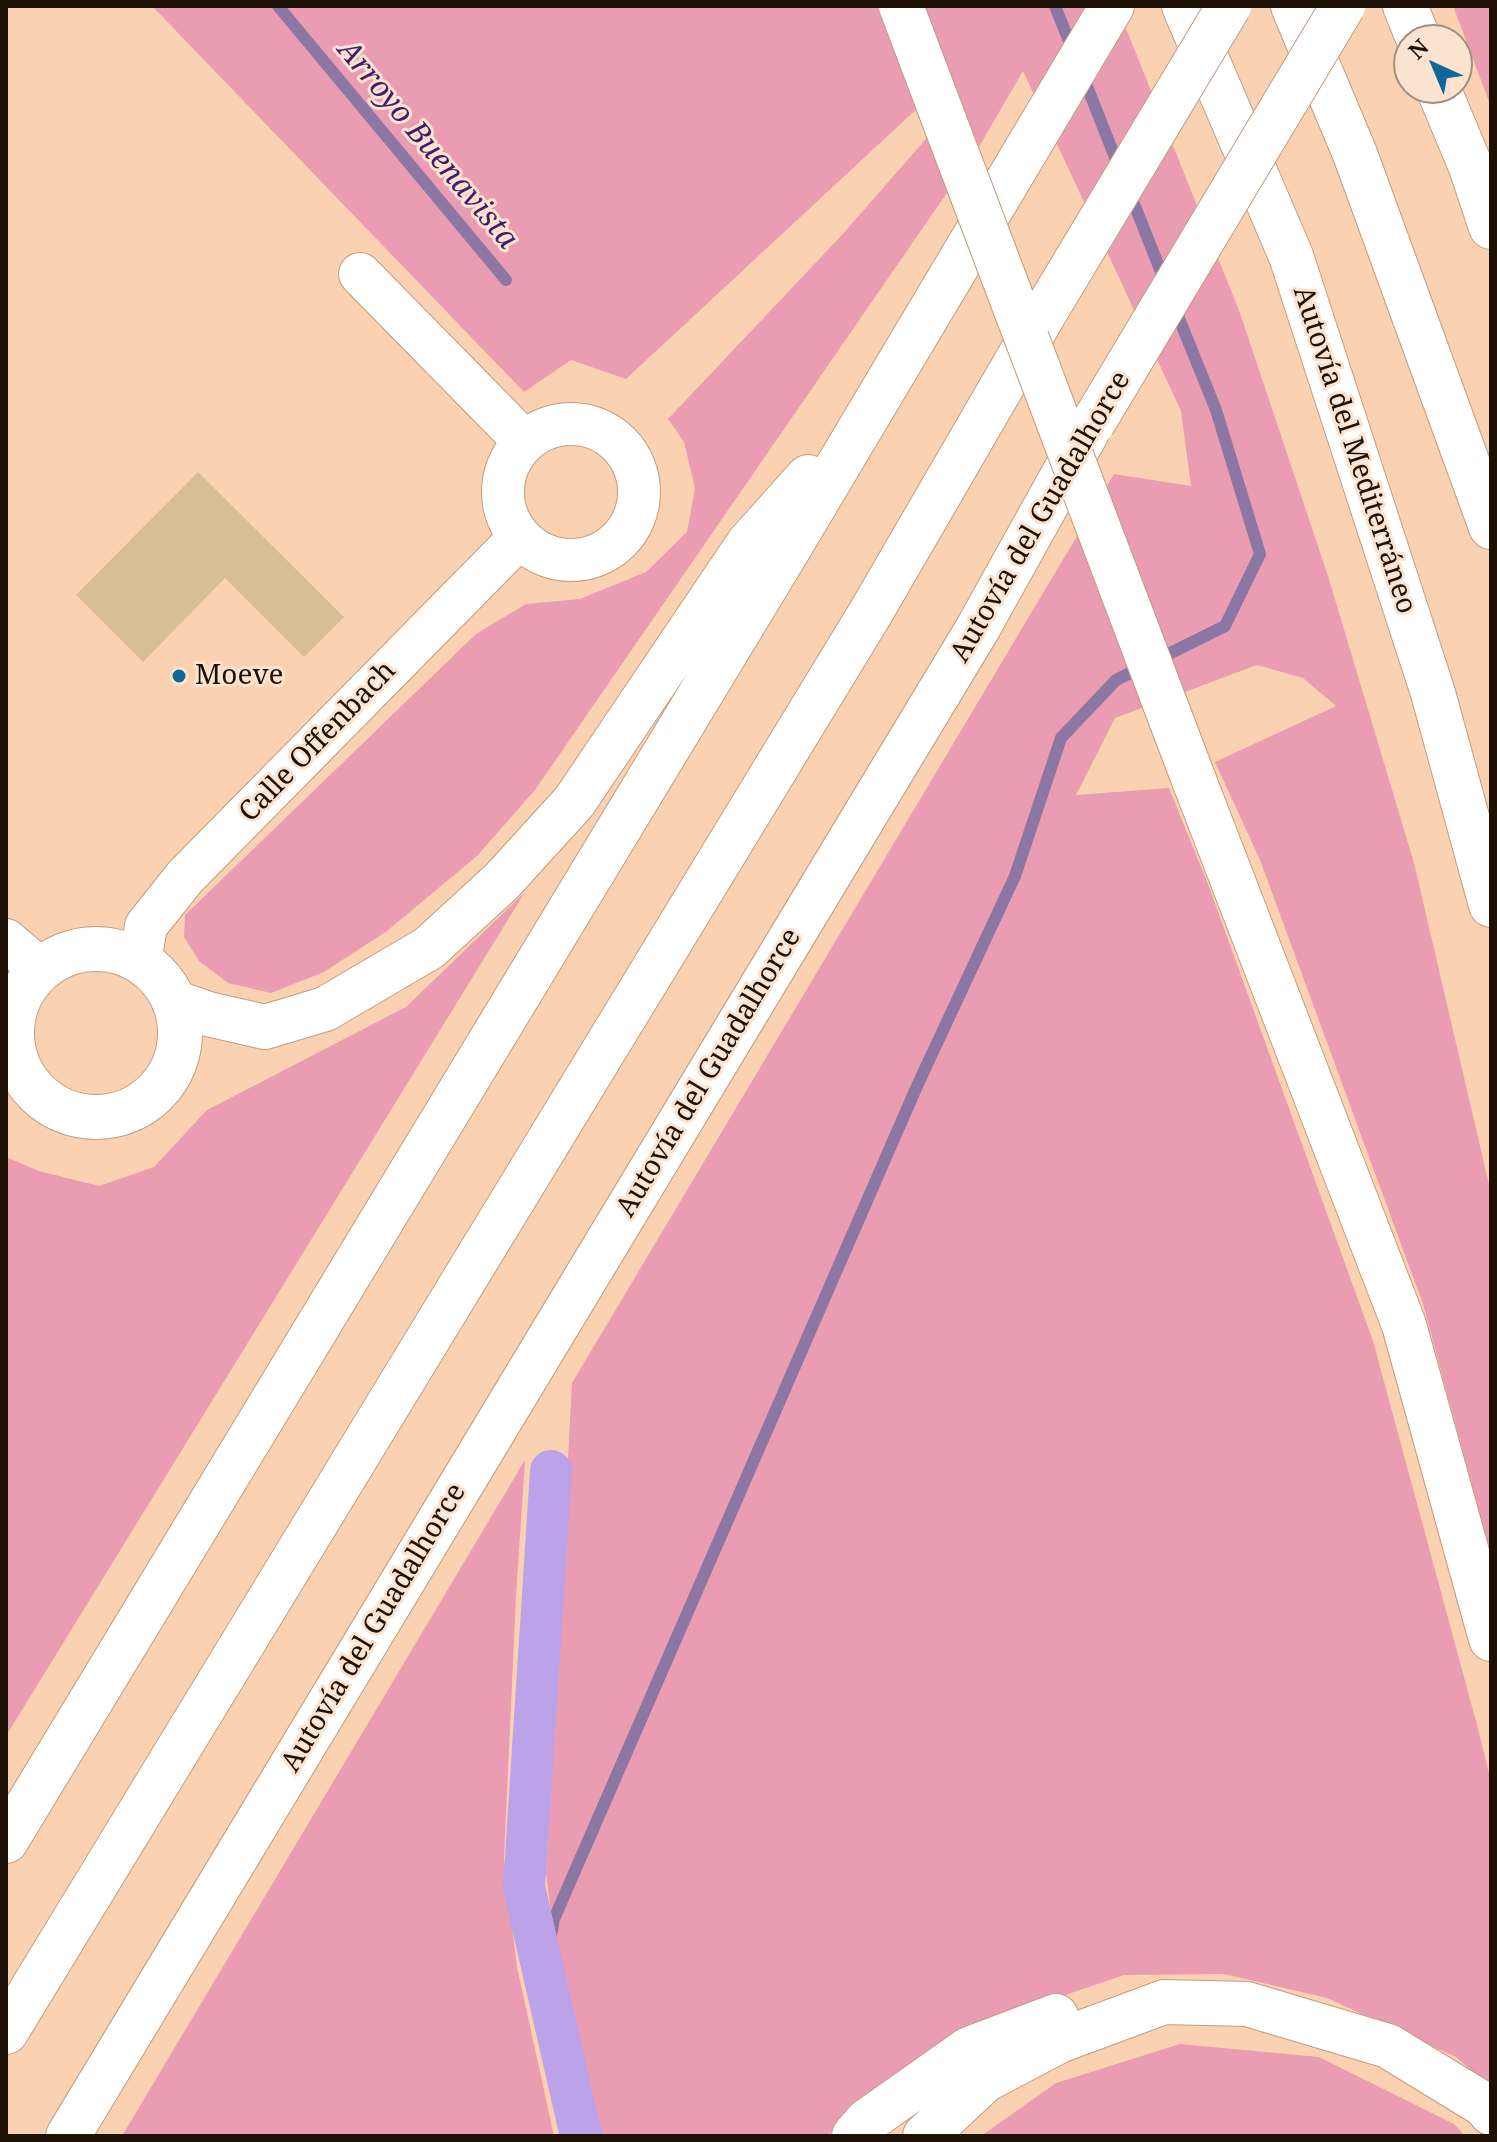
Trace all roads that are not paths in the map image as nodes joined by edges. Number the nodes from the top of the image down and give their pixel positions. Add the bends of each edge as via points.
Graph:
1 (901, 6) edge
2 (1112, 6) edge
3 (1184, 6) edge
4 (1229, 6) edge
5 (1293, 6) edge
6 (1343, 6) edge
7 (1445, 104) edge
8 (1491, 227) edge
9 (360, 274) dead end
10 (874, 404) junction
11 (525, 442) junction
12 (1491, 527) edge
13 (520, 537) junction
14 (1491, 905) edge
15 (6, 940) edge
16 (140, 962) junction
17 (41, 970) junction
18 (174, 1002) junction
19 (9, 1031) edge
20 (6, 1110) edge
21 (60, 1110) junction
22 (1491, 1639) edge
23 (6, 1841) edge
24 (1164, 2002) junction
25 (6, 2032) edge
26 (1491, 2113) edge
27 (76, 2123) edge
28 (854, 2136) edge
29 (925, 2136) edge

1 - 22 main road, bridge via 1404,1325
2 - 10 main road
3 - 14 main road, Autovía del Mediterráneo via 1291,256 1433,693
4 - 25 main road, bridge via 863,626
5 - 12 main road via 1355,154
6 - 27 main road, Autovía del Guadalhorce, bridge via 1093,423 978,628
7 - 8 main road
9 - 11 street
10 - 18 main road via 748,544 574,802 502,881 429,948 325,1009 265,1027
10 - 23 main road
11 - 13 street via 504,478 503,499
11 - 13 street via 545,429 590,426 627,452 640,495 635,518 622,537 593,556 559,559 538,552
13 - 16 street, Calle Offenbach via 185,877 146,926
15 - 17 street
16 - 17 main road via 118,951 89,950 63,956
16 - 18 main road via 160,979
17 - 19 main road via 27,986
18 - 21 main road via 180,1030 176,1058 163,1084 142,1104 116,1116 87,1117
19 - 21 main road via 23,1076
20 - 21 main road
24 - 26 main road via 1247,2004 1388,2046
24 - 28 main road via 1076,2008 969,2049 867,2121
24 - 29 main road via 1059,2041 985,2080

